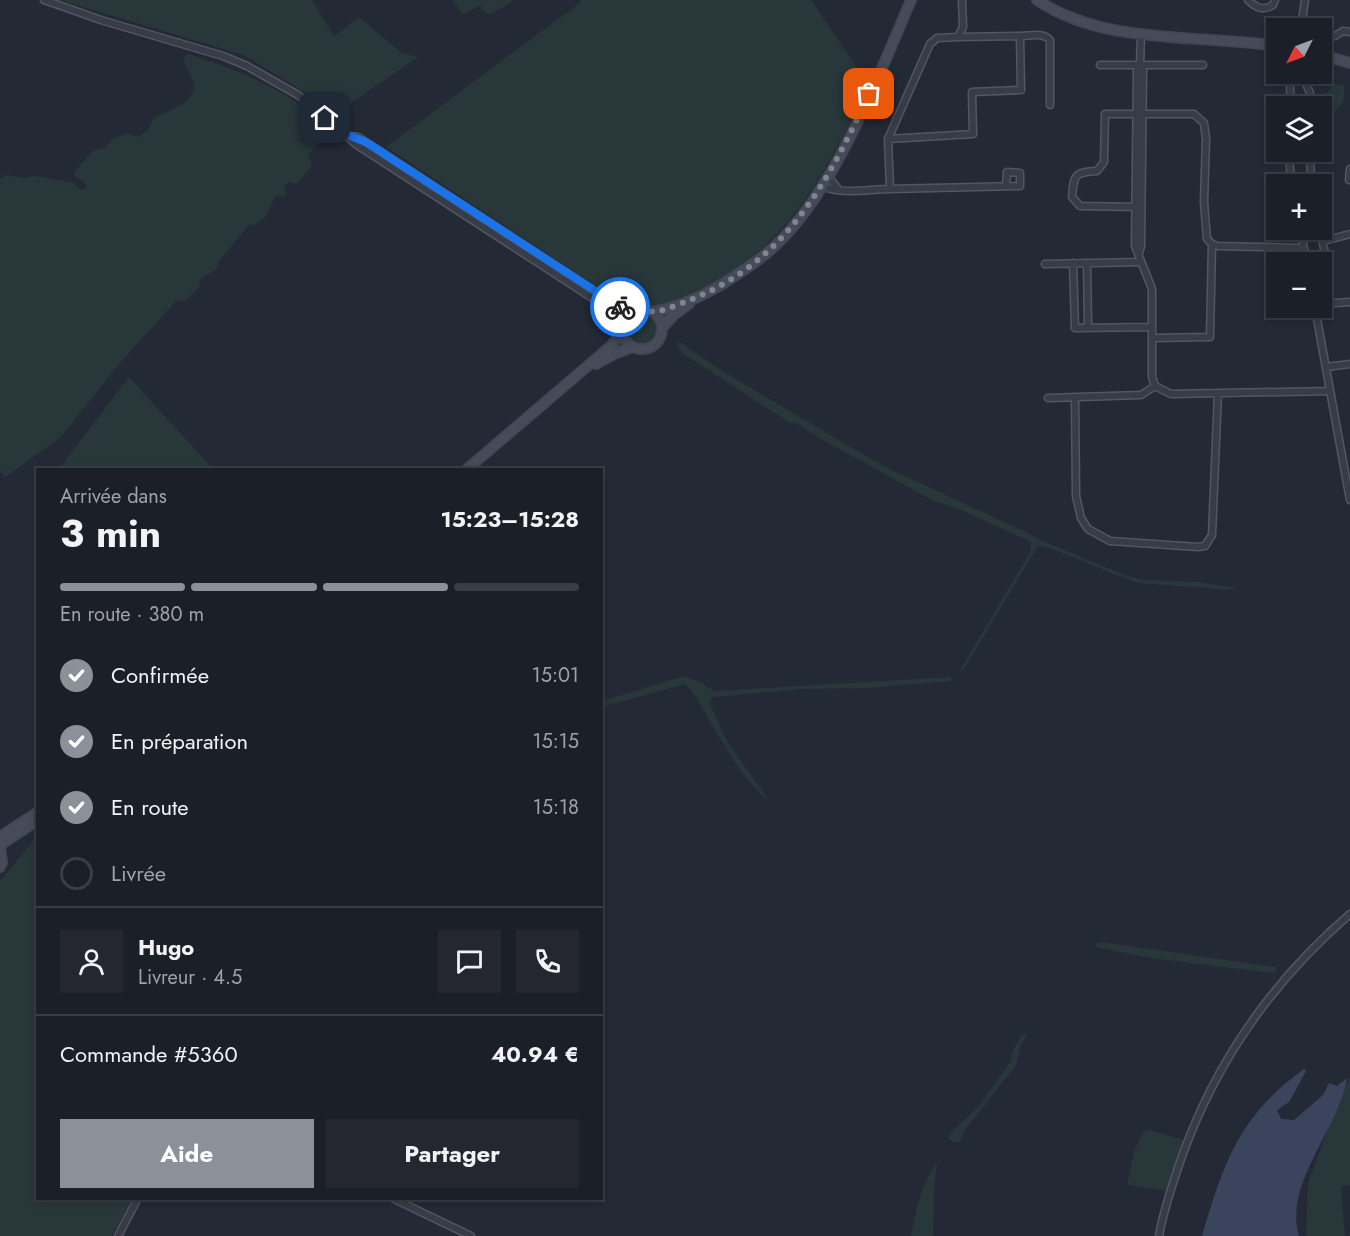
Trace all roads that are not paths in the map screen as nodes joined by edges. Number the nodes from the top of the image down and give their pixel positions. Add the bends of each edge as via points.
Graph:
1 (911, 0) edge
2 (963, 0) edge
3 (1037, 0) edge
4 (1248, 0) edge
5 (1275, 0) edge
6 (1305, 0) edge
7 (47, 1) edge
8 (1302, 18) edge
9 (1350, 32) edge
10 (1141, 34) junction
11 (1020, 36) junction
12 (1335, 36) dead end
13 (958, 37) junction
14 (1266, 45) edge
15 (1332, 58) edge
16 (1350, 63) edge
17 (1100, 65) dead end
18 (1140, 65) junction
19 (1203, 66) dead end
20 (1050, 105) dead end
21 (1139, 114) junction
22 (349, 136) junction
23 (888, 139) junction
24 (1350, 169) edge
25 (828, 176) junction
26 (1350, 181) edge
27 (822, 186) junction
28 (1006, 186) dead end
29 (890, 189) junction
30 (839, 190) junction
31 (1138, 207) junction
32 (1350, 234) edge
33 (1302, 240) edge
34 (1323, 242) joint
35 (1212, 244) junction
36 (1302, 248) junction
37 (1304, 252) edge
38 (1325, 252) edge
39 (1141, 262) junction
40 (1073, 263) junction
41 (1087, 263) junction
42 (1045, 264) dead end
43 (703, 295) junction
44 (1350, 302) edge
45 (1332, 303) edge
46 (634, 311) junction
47 (652, 312) junction
48 (1317, 318) edge
49 (1088, 327) junction
50 (1152, 327) junction
51 (662, 328) junction
52 (622, 329) junction
53 (1152, 338) junction
54 (633, 347) junction
55 (1350, 364) edge
56 (1326, 368) junction
57 (571, 379) junction
58 (1155, 386) junction
59 (1330, 391) junction
60 (1218, 393) junction
61 (1075, 397) junction
62 (1048, 398) dead end
63 (1342, 452) junction
64 (1350, 453) edge
65 (468, 468) edge
66 (1350, 500) edge
67 (36, 813) edge
68 (36, 821) edge
69 (0, 837) edge
70 (0, 846) edge
71 (0, 867) edge
72 (1350, 914) edge
73 (137, 1200) edge
74 (396, 1200) edge
75 (118, 1236) edge
76 (471, 1236) edge
77 (1159, 1236) edge

1 - 25 main road
2 - 13 street via 963,27
3 - 10 main road via 1070,19
4 - 5 street via 1263,9
6 - 8 street
7 - 22 street via 237,61 310,104
9 - 12 street via 1342,31
10 - 14 main road
10 - 18 street
11 - 13 street
11 - 20 street via 1040,35 1050,40
11 - 23 street via 1021,90 972,93 973,134
13 - 23 street via 937,38 930,44
15 - 16 main road
17 - 18 street
18 - 19 street
18 - 21 street via 1143,70
21 - 31 street
21 - 31 street via 1105,114 1104,162 1096,171 1077,174 1072,197 1080,206
21 - 35 street via 1194,114 1204,123 1204,202 1207,238
22 - 46 street via 358,137 616,305
22 - 52 street via 357,145 603,305
23 - 29 street
24 - 26 street
25 - 27 main road
25 - 30 street
27 - 30 street
27 - 43 main road via 794,226 771,250
28 - 29 street
29 - 30 street
31 - 39 street
32 - 34 street
33 - 36 street
34 - 38 street
35 - 36 street
35 - 53 street via 1210,337
36 - 37 street
39 - 41 street
39 - 50 street via 1152,289
40 - 41 street
40 - 42 street
40 - 49 street via 1076,328
41 - 49 street
43 - 47 main road
43 - 51 main road
44 - 45 street
46 - 47 main road
46 - 52 main road via 625,319
47 - 51 main road
48 - 56 street
49 - 50 street
50 - 53 street
51 - 54 main road via 653,346
52 - 54 main road
52 - 57 main road via 611,346
53 - 58 street
54 - 57 main road
55 - 56 street
56 - 59 street
57 - 65 main road
58 - 60 street via 1171,394
58 - 61 street via 1141,395
59 - 60 street
59 - 63 street
60 - 61 street via 1212,535 1210,542 1198,547 1110,541 1088,529 1081,519 1076,496
61 - 62 street
63 - 64 street
63 - 66 street
67 - 69 main road
68 - 70 main road
70 - 71 main road
72 - 77 street via 1266,1000 1227,1058 1198,1113 1167,1199
73 - 75 street
74 - 76 street

